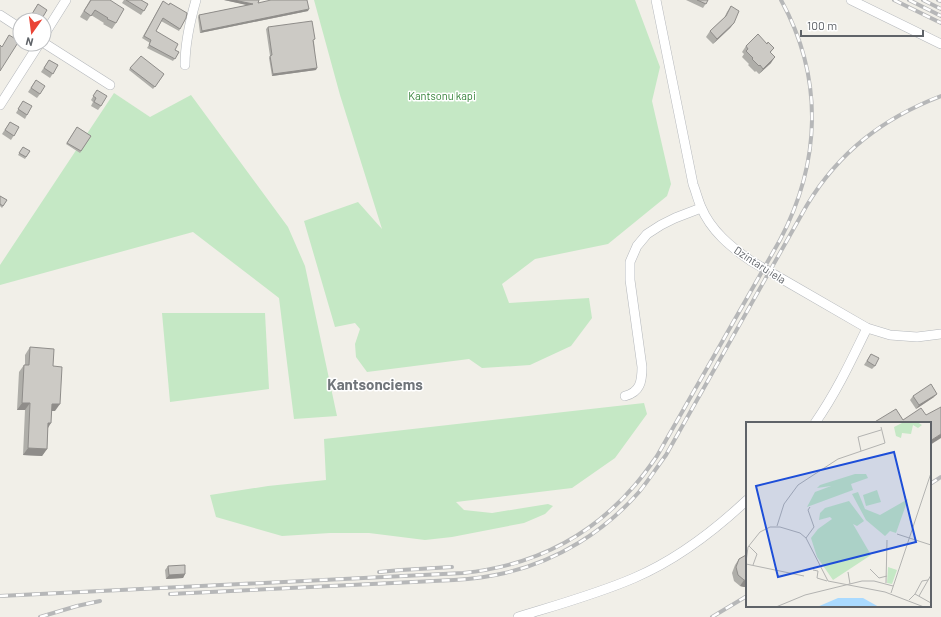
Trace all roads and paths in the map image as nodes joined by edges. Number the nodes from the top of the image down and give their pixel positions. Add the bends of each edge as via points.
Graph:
1 (66, 0) edge
2 (196, 0) edge
3 (656, 0) edge
4 (851, 0) edge
5 (0, 15) edge
6 (12, 23) edge
7 (52, 23) edge
8 (941, 44) edge
9 (52, 48) edge
10 (34, 52) edge
11 (185, 65) dead end
12 (110, 85) dead end
13 (0, 105) edge
14 (701, 208) junction
15 (867, 328) junction
16 (941, 334) edge
17 (625, 396) dead end
18 (816, 422) edge
19 (746, 501) edge
20 (518, 617) edge

1 - 7 street
2 - 11 street via 187,38
3 - 14 street, Dzintaru iela via 692,177
4 - 8 street
5 - 6 street
9 - 12 street
10 - 13 street
14 - 15 street, Dzintaru iela via 710,224 733,249
14 - 17 street via 660,225 647,234 637,246 630,262 642,379 637,390
15 - 16 street, Dzintaru iela via 890,335 917,337
15 - 18 street via 847,370
19 - 20 street via 697,541 647,571 597,592

